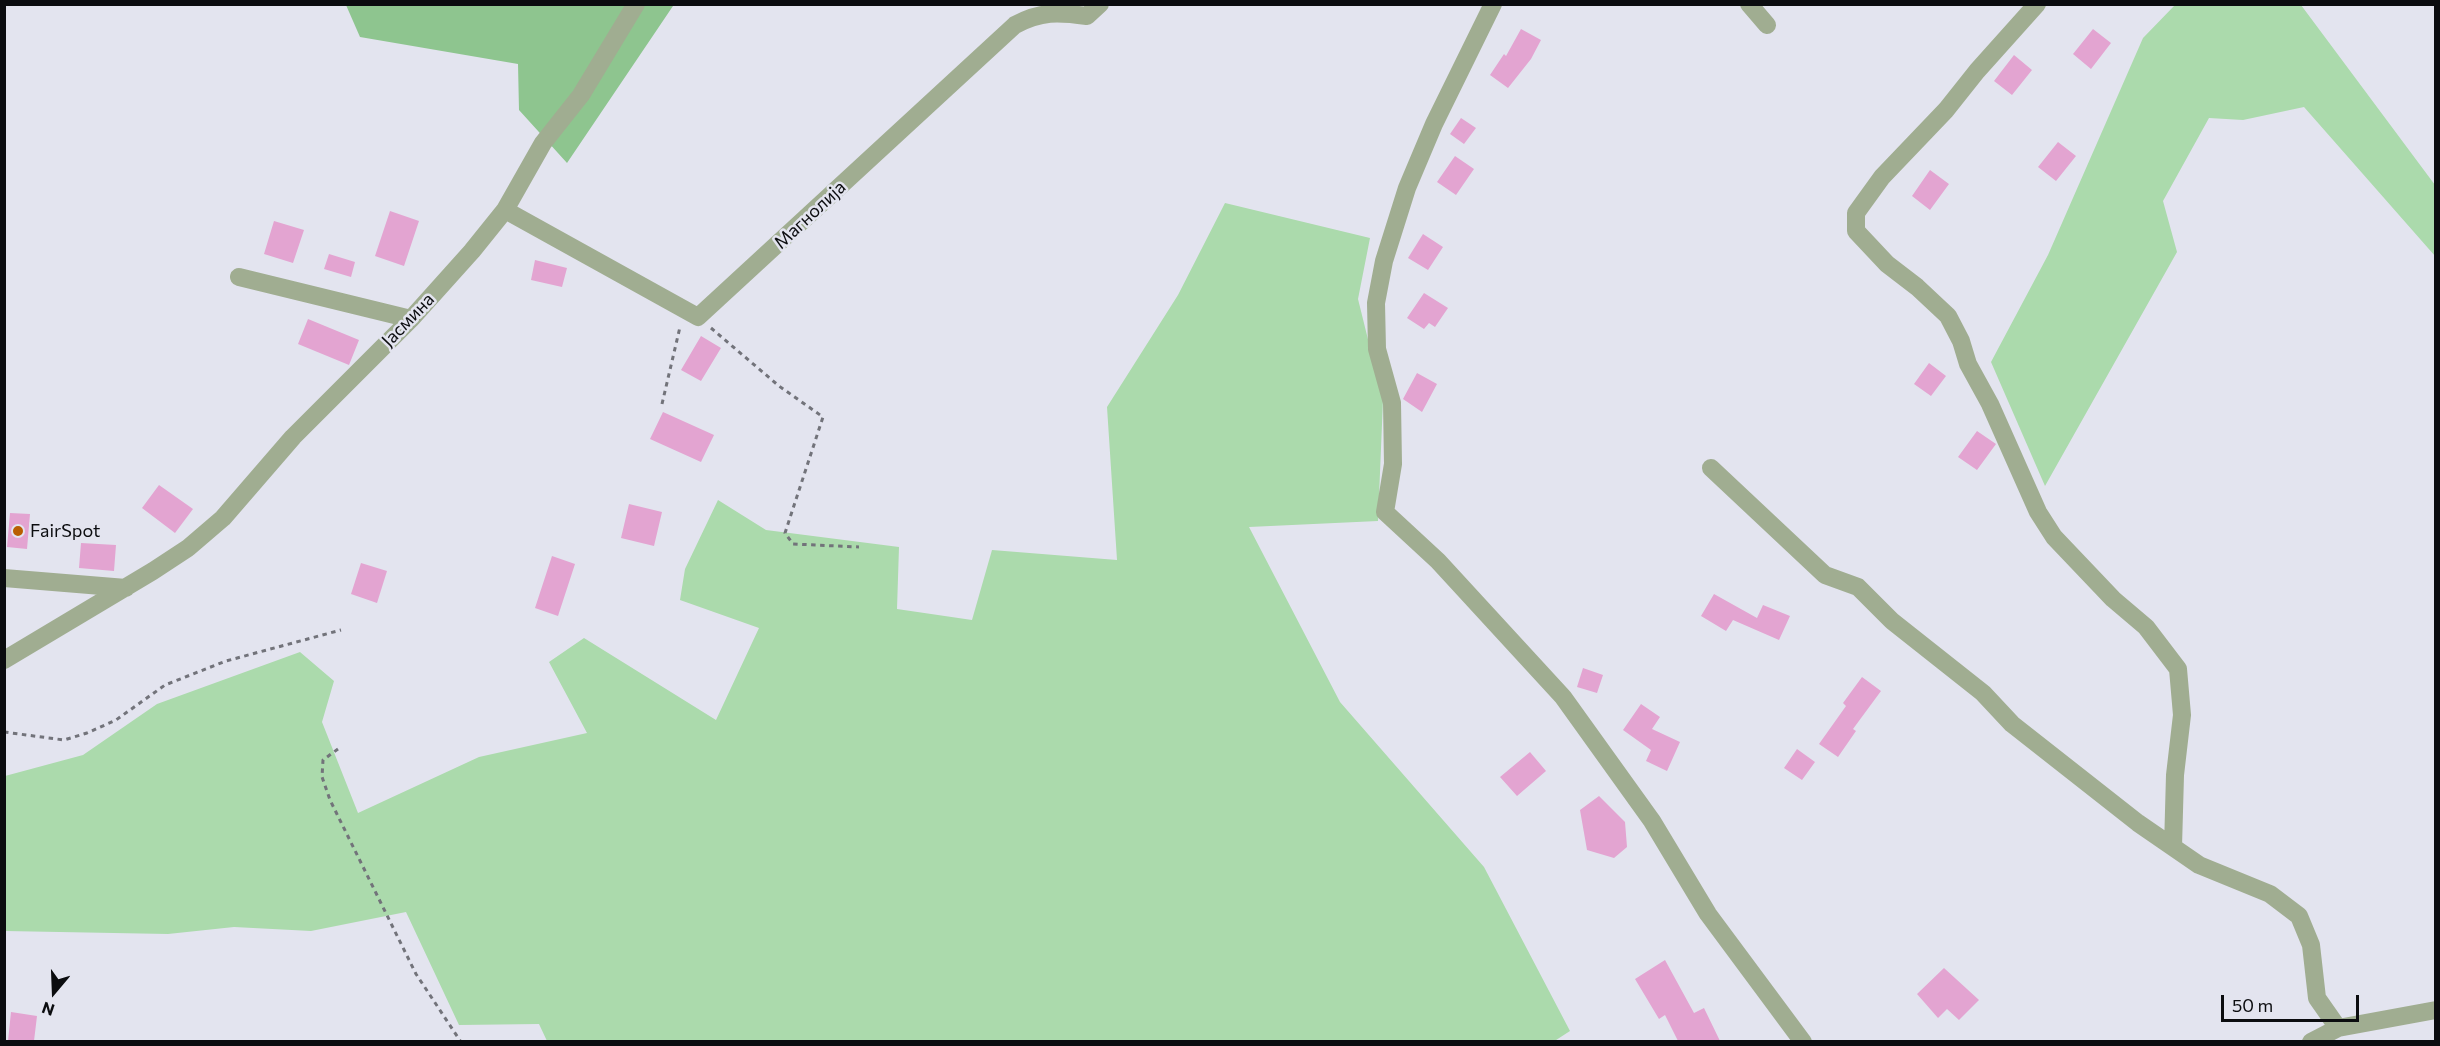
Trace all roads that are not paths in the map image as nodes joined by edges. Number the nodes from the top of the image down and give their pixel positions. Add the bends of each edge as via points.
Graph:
1 (636, 4) edge
2 (1100, 4) edge
3 (1493, 4) edge
4 (1749, 4) edge
5 (2037, 4) edge
6 (1767, 25) dead end
7 (505, 210) junction
8 (239, 277) dead end
9 (411, 319) junction
10 (1711, 468) dead end
11 (4, 578) edge
12 (126, 588) junction
13 (4, 660) edge
14 (2173, 847) junction
15 (2436, 1010) edge
16 (2338, 1028) junction
17 (1803, 1041) edge
18 (2311, 1041) edge

1 - 7 street, Јасмина via 581,95 543,143
2 - 7 street, Магнолија via 1087,16 1035,15 1015,26 692,313
3 - 17 street via 1434,124 1407,188 1384,261 1376,303 1377,349 1392,404 1393,464 1385,512 1438,561 1563,697 1652,821 1707,914
4 - 6 street
5 - 14 street via 1882,177 1856,213 1856,231 1887,264 1948,316 2038,512 2054,537 2145,627 2178,669 2182,715
7 - 9 street, Јасмина
8 - 9 street
9 - 12 street, Јасмина via 293,437 223,518 188,548
10 - 14 street via 1826,575 1858,587 1892,621 1983,693 2012,724 2065,768
11 - 12 street
12 - 13 street, Јасмина
14 - 16 street via 2199,865 2270,894 2299,916 2311,945 2317,998
15 - 16 street
16 - 18 street

